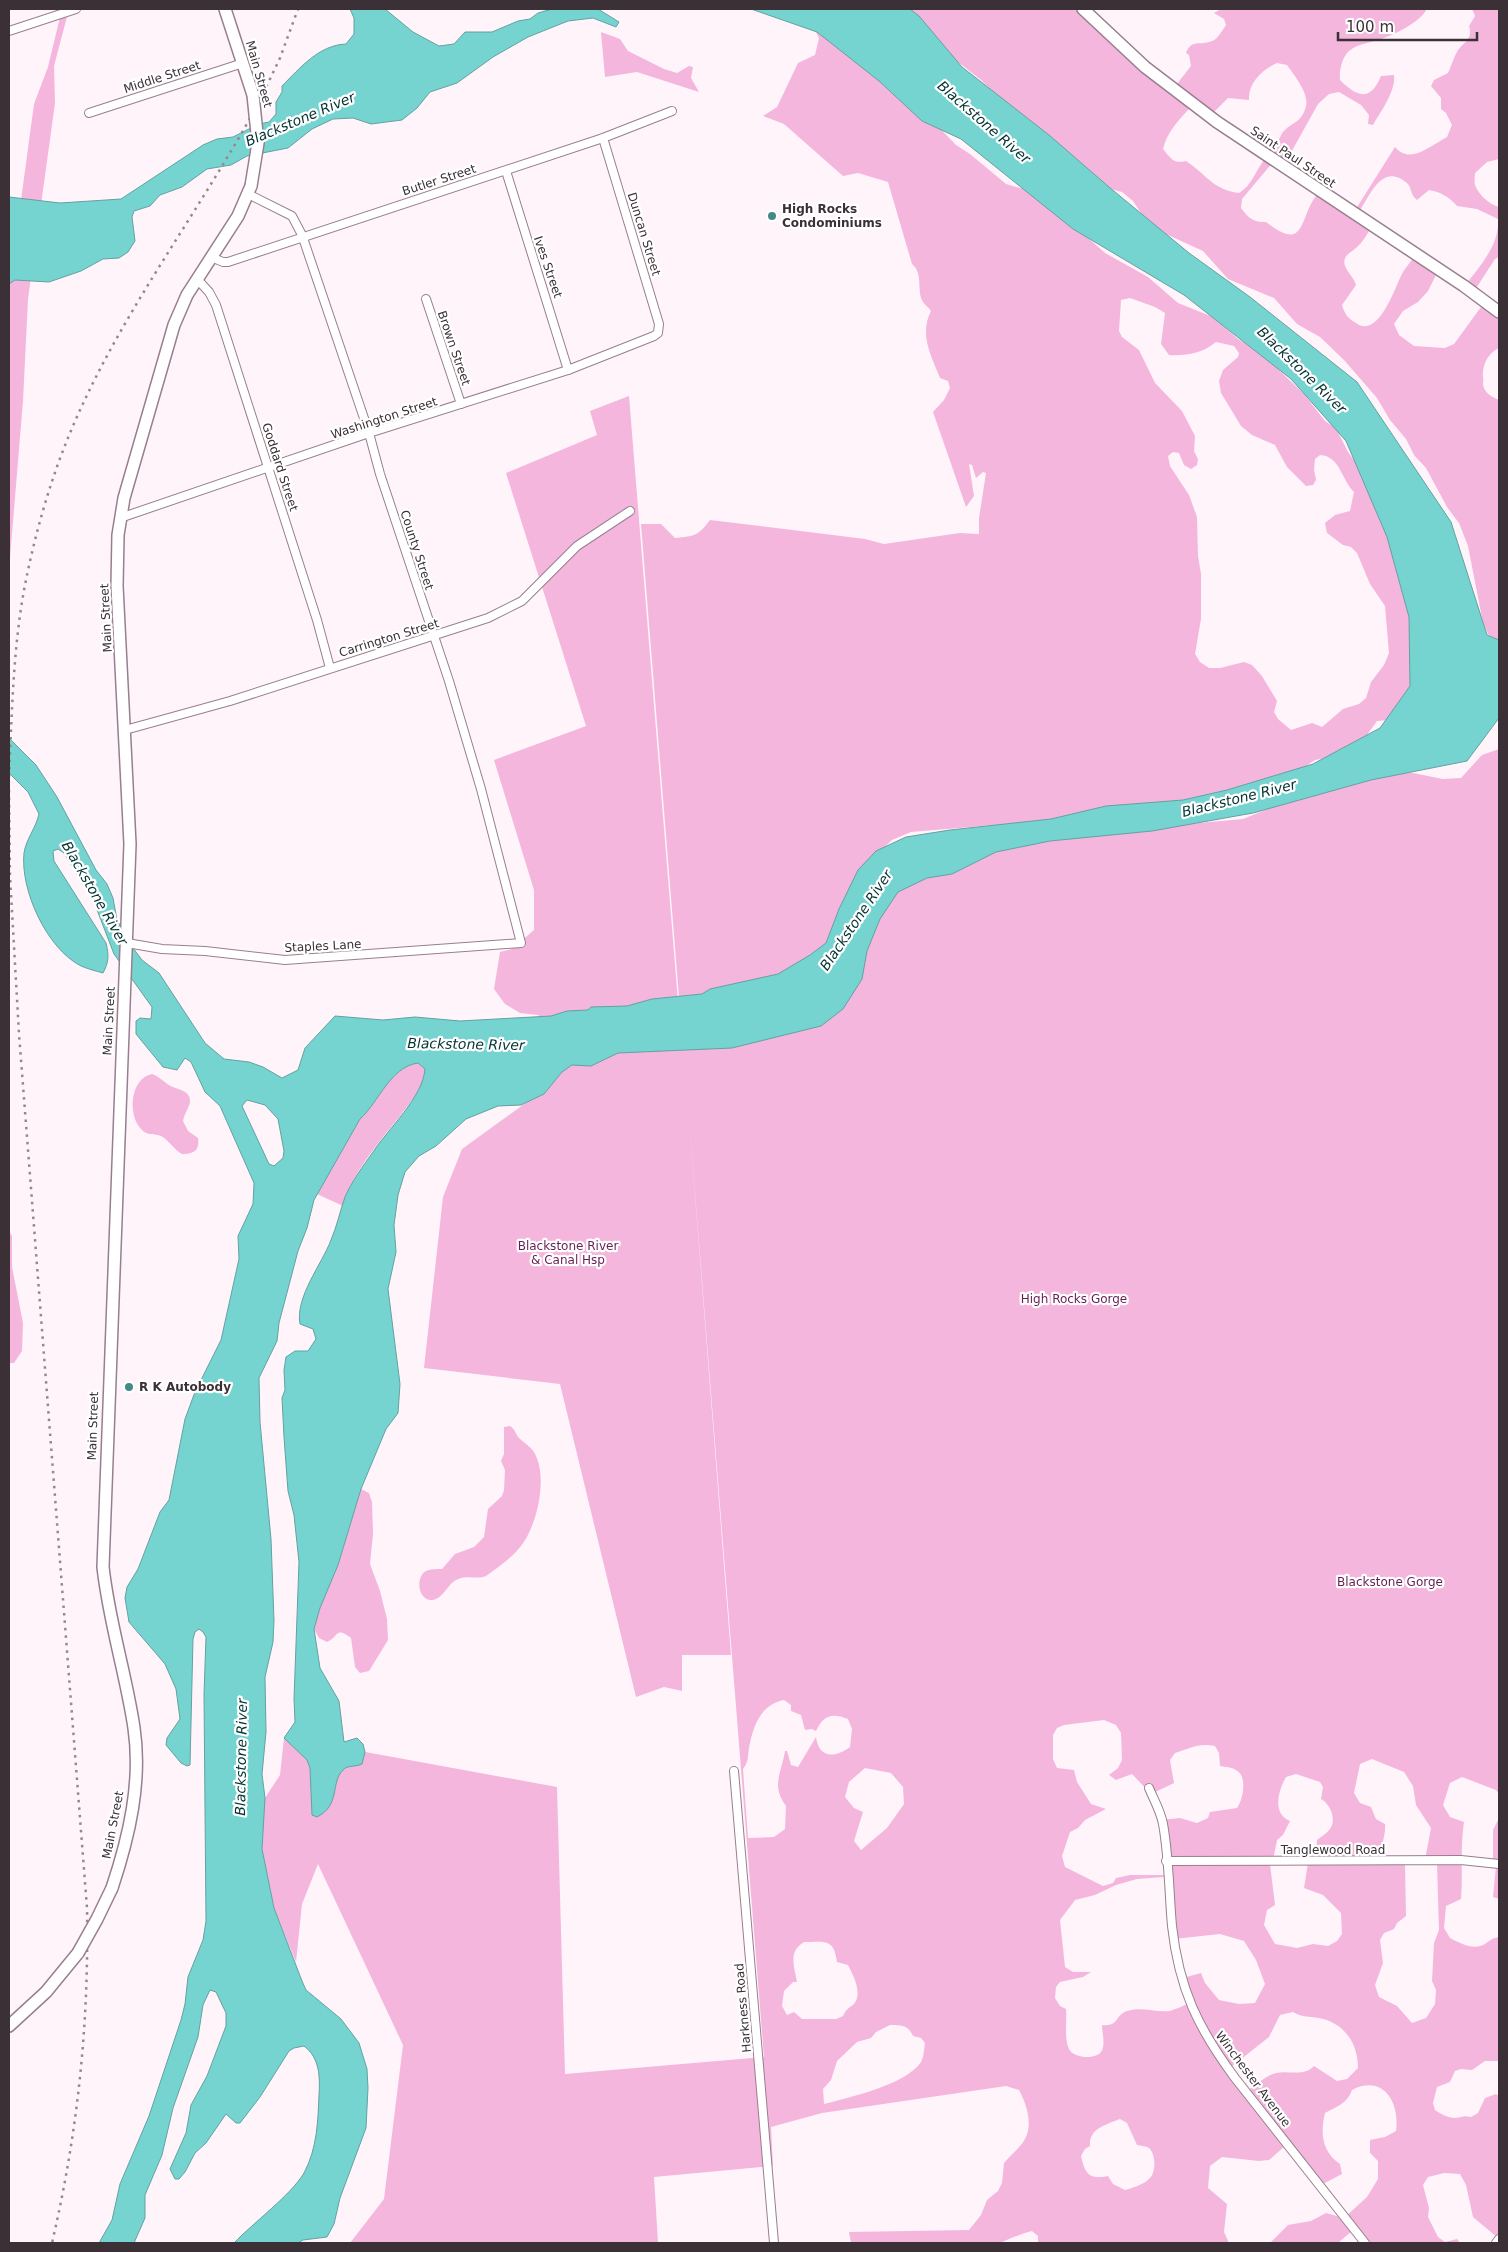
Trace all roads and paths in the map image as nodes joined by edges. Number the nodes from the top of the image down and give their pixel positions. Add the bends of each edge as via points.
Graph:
1 (76, 9) edge
2 (225, 9) edge
3 (1083, 9) edge
4 (56, 11) edge
5 (9, 31) edge
6 (243, 63) junction
7 (672, 111) dead end
8 (89, 113) dead end
9 (602, 138) junction
10 (506, 171) junction
11 (250, 190) junction
12 (303, 238) junction
13 (212, 257) junction
14 (197, 279) junction
15 (426, 299) dead end
16 (1499, 312) edge
17 (654, 336) joint
18 (568, 370) junction
19 (461, 404) junction
20 (369, 433) junction
21 (268, 468) junction
22 (630, 511) dead end
23 (120, 518) junction
24 (434, 636) junction
25 (330, 668) junction
26 (125, 730) junction
27 (521, 943) joint
28 (131, 944) junction
29 (734, 1771) dead end
30 (1149, 1788) dead end
31 (1166, 1861) junction
32 (1499, 1864) edge
33 (9, 2026) edge
34 (1499, 2239) edge
35 (774, 2243) edge
36 (1365, 2243) edge
37 (1496, 2243) edge

1 - 4 street
2 - 6 main road, Main Street
3 - 16 main road, Saint Paul Street via 1145,67 1201,111
4 - 5 street
6 - 8 street, Middle Street
6 - 11 main road, Main Street, bridge via 253,95 258,143
7 - 9 street, Butler Street
9 - 10 street, Butler Street
9 - 17 street, Duncan Street via 659,324 658,333
10 - 12 street, Butler Street
10 - 18 street, Ives Street
11 - 12 street, County Street via 292,216
11 - 13 main road, Main Street
12 - 13 street, Butler Street via 228,262
12 - 20 street, County Street
13 - 14 main road, Main Street
14 - 21 street, Goddard Street via 210,292 216,305
14 - 23 main road, Main Street via 183,302 165,354
15 - 19 street, Brown Street
17 - 18 street, Washington Street
18 - 19 street, Washington Street
19 - 20 street, Washington Street
20 - 21 street, Washington Street
20 - 24 street, County Street
21 - 23 street, Washington Street
21 - 25 street, Goddard Street
22 - 24 street, Carrington Street via 576,546 522,601 488,618
23 - 26 main road, Main Street via 118,586
24 - 25 street, Carrington Street
24 - 27 street, County Street via 481,789
25 - 26 street, Carrington Street via 230,701
26 - 28 main road, Main Street via 130,844 127,923
27 - 28 street, Staples Lane via 285,960
28 - 33 main road, Main Street, bridge via 125,984 103,1567 134,1730 136,1756 132,1812 112,1888 78,1953 46,1992
29 - 35 street, Harkness Road
30 - 31 street, Winchester Avenue via 1163,1823
31 - 32 street, Tanglewood Road via 1460,1860
31 - 36 street, Winchester Avenue via 1177,1954 1194,2014 1235,2078
34 - 37 street

